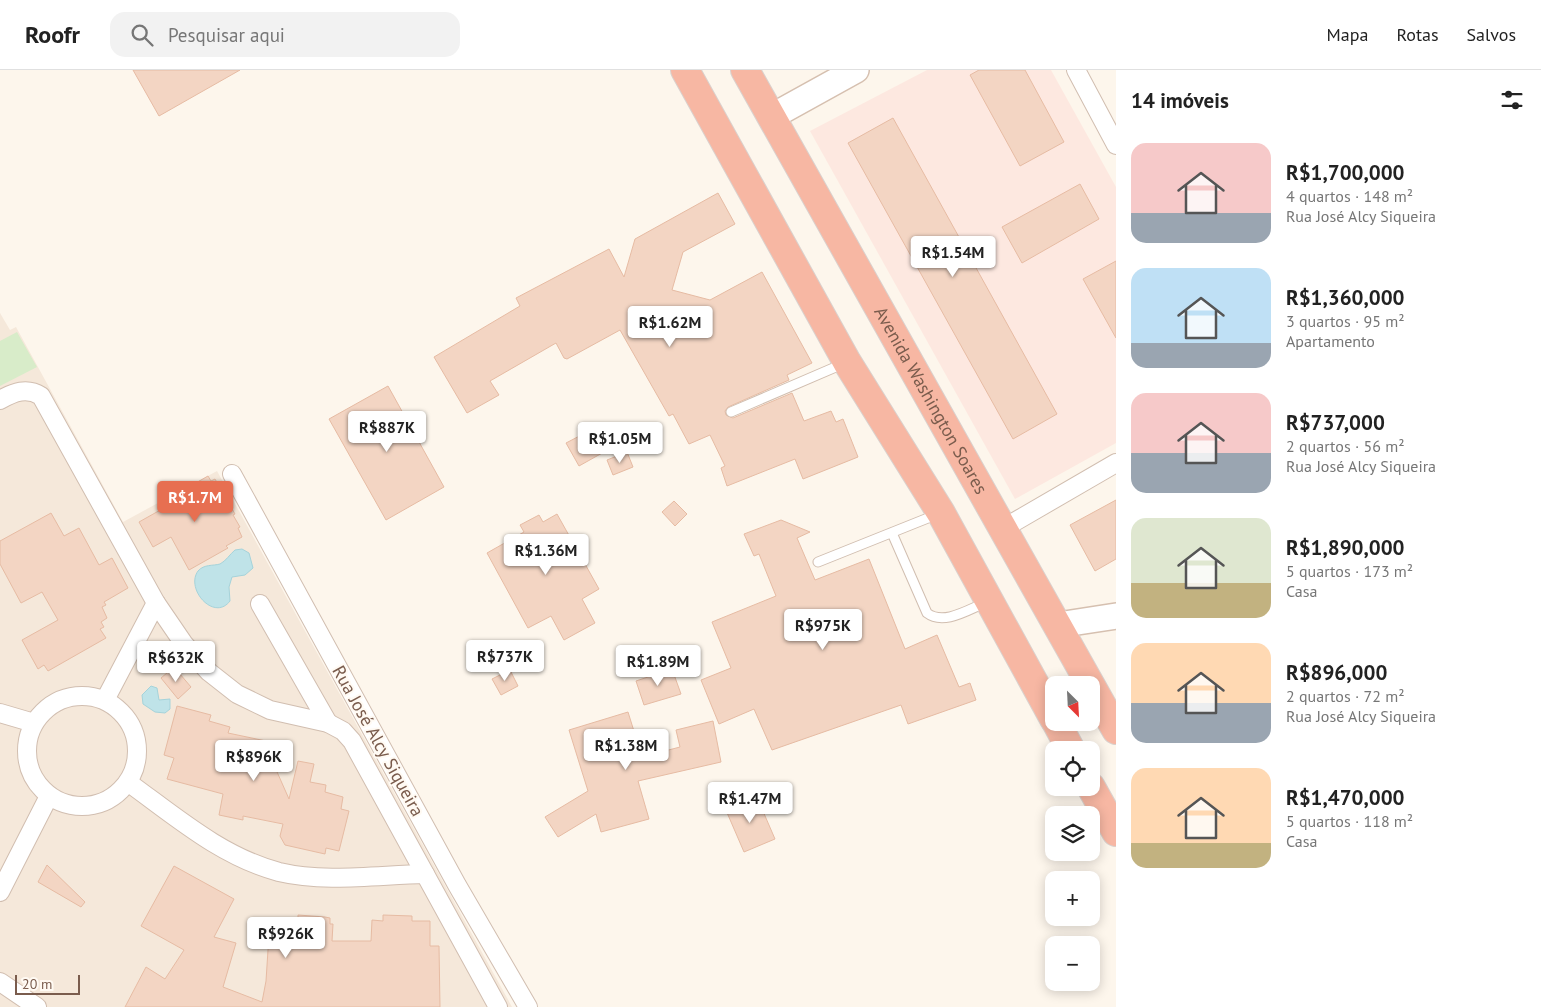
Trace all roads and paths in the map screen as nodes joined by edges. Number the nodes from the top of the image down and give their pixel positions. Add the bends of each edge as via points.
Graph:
1 (686, 70) edge
2 (745, 70) edge
3 (856, 70) edge
4 (1076, 70) edge
5 (771, 117) junction
6 (1116, 145) edge
7 (848, 362) junction
8 (0, 400) edge
9 (731, 412) dead end
10 (1116, 463) edge
11 (232, 474) dead end
12 (941, 512) junction
13 (1004, 528) junction
14 (892, 533) junction
15 (818, 562) dead end
16 (989, 601) junction
17 (156, 603) junction
18 (260, 604) dead end
19 (1116, 616) edge
20 (1058, 625) junction
21 (105, 700) junction
22 (1045, 703) edge
23 (0, 713) edge
24 (34, 723) junction
25 (328, 723) junction
26 (1116, 730) edge
27 (129, 783) junction
28 (50, 796) junction
29 (1096, 796) edge
30 (1116, 832) edge
31 (425, 874) junction
32 (0, 892) edge
33 (0, 982) edge
34 (37, 1007) edge
35 (498, 1007) edge
36 (528, 1007) edge

1 - 7 highway
2 - 5 highway, Avenida Washington Soares
3 - 5 main road
4 - 6 street
5 - 13 highway, Avenida Washington Soares
7 - 9 lane
7 - 12 highway
8 - 17 street via 24,391 33,391 41,396
10 - 13 street
11 - 36 street, Rua José Alcy Siqueira via 457,885
12 - 14 lane
12 - 16 highway
13 - 20 highway, Avenida Washington Soares
14 - 15 lane
14 - 16 lane via 927,613 934,618 944,618
16 - 22 highway
17 - 21 street
17 - 25 street via 184,644 209,672 237,694 270,710
18 - 25 street
19 - 20 main road
20 - 26 highway, Avenida Washington Soares
21 - 24 street via 87,696 67,698 48,708
21 - 27 street via 126,716 137,737 137,761
23 - 24 street
24 - 28 street via 28,742 28,763 36,782
25 - 31 street via 344,731 352,741
27 - 28 street via 112,798 92,806 70,805
27 - 31 street via 205,838 238,857 280,872 324,877
28 - 32 street
29 - 30 highway
31 - 35 street
33 - 34 street

